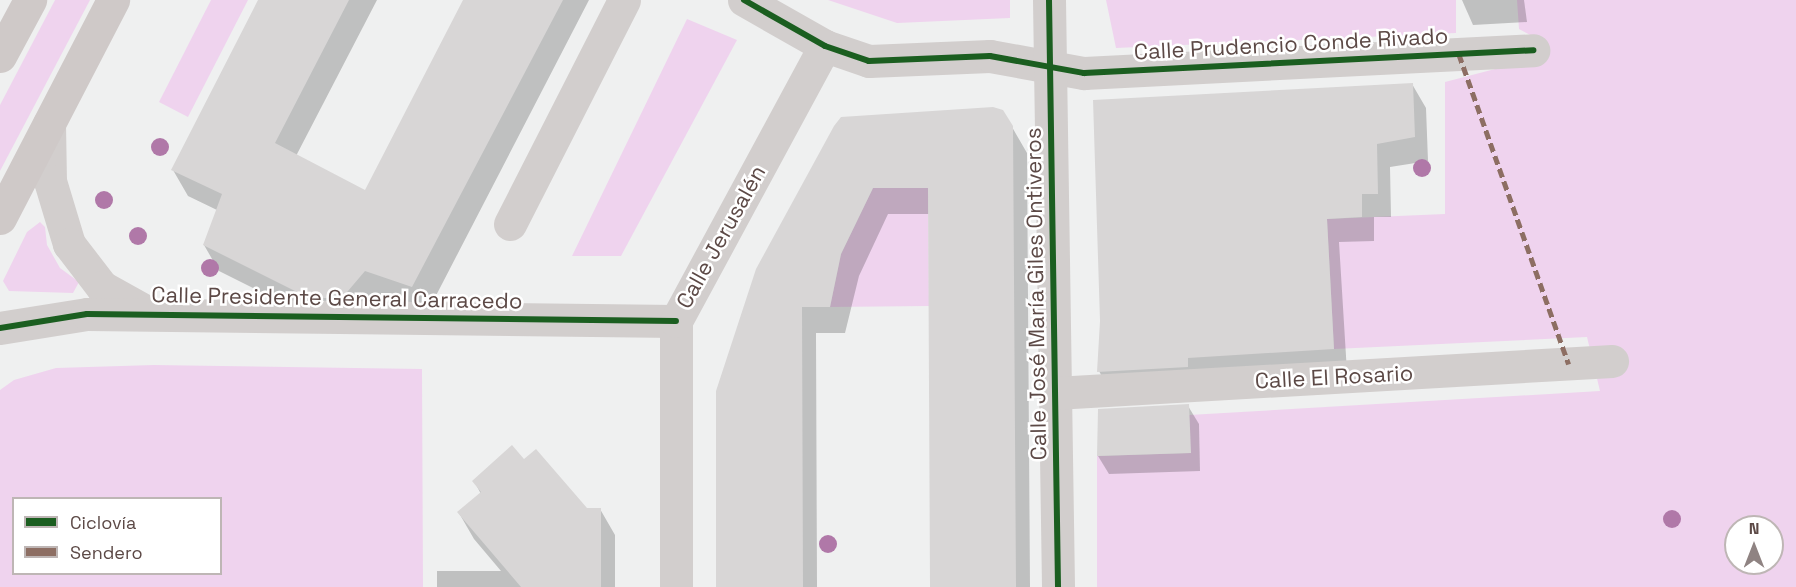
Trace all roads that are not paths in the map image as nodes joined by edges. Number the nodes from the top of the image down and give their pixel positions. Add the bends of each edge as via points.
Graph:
1 (30, 0) edge
2 (113, 0) edge
3 (624, 0) edge
4 (744, 0) edge
5 (1049, 0) edge
6 (825, 46) junction
7 (1533, 50) dead end
8 (0, 56) edge
9 (1051, 67) junction
10 (49, 124) junction
11 (0, 218) edge
12 (510, 224) dead end
13 (151, 314) junction
14 (676, 321) junction
15 (0, 328) edge
16 (1612, 361) dead end
17 (1055, 393) junction
18 (676, 587) edge
19 (1058, 587) edge

1 - 8 main road
2 - 10 main road
3 - 12 street
4 - 6 street, Calle Prudencio Conde Rivado
5 - 9 street, Calle José María Giles Ontiveros
6 - 9 street, Calle Prudencio Conde Rivado via 869,61 990,56
6 - 14 street, Calle Jerusalén
7 - 9 street, Calle Prudencio Conde Rivado via 1084,73
9 - 17 street, Calle José María Giles Ontiveros
10 - 11 main road
10 - 13 street via 50,181 69,244 102,287
13 - 14 street, Calle Presidente General Carracedo
13 - 15 street, Calle Presidente General Carracedo via 87,314
14 - 18 street, Calle Jerusalén
16 - 17 street, Calle El Rosario
17 - 19 street, Calle José María Giles Ontiveros

